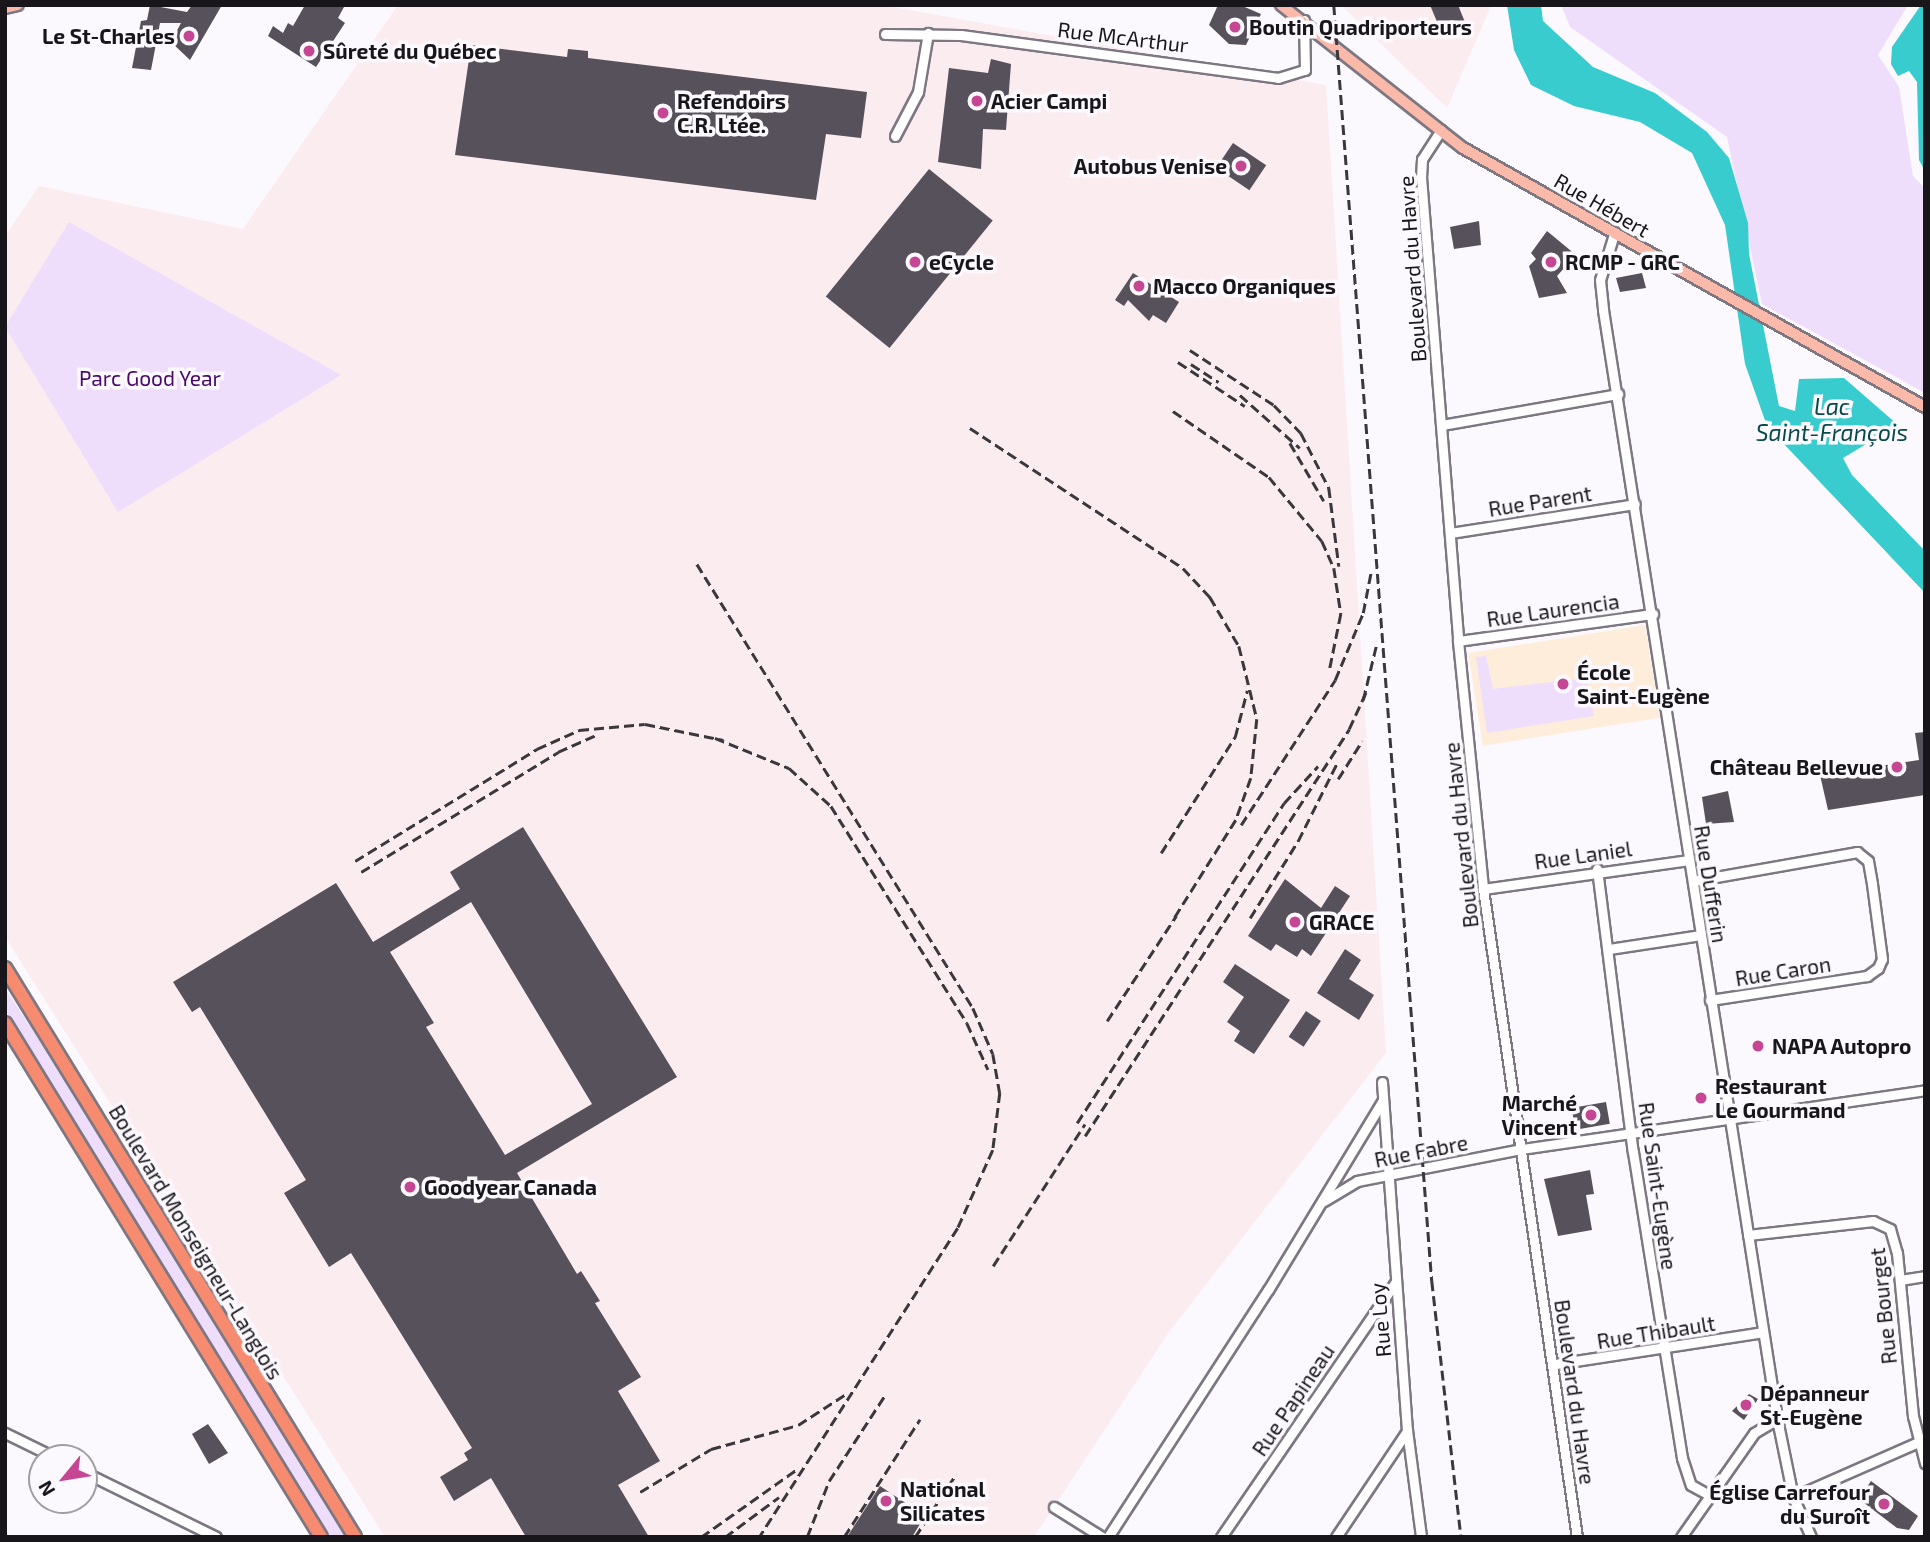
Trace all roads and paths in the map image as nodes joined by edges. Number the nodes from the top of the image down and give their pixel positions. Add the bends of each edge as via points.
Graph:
1 (18, 5) edge
2 (1282, 5) edge
3 (5, 8) edge
4 (1304, 20) junction
5 (928, 33) junction
6 (885, 34) dead end
7 (1441, 130) junction
8 (895, 136) dead end
9 (1614, 234) junction
10 (1618, 394) junction
11 (1925, 407) edge
12 (1442, 425) junction
13 (1635, 504) junction
14 (1450, 533) junction
15 (1653, 614) junction
16 (1458, 641) junction
17 (1689, 860) junction
18 (1597, 869) junction
19 (1693, 881) junction
20 (1483, 889) junction
21 (1701, 935) junction
22 (1609, 949) junction
23 (5, 968) edge
24 (1710, 1000) junction
25 (5, 1023) edge
26 (1382, 1082) dead end
27 (1925, 1090) edge
28 (1383, 1100) junction
29 (1730, 1122) junction
30 (1632, 1134) junction
31 (1522, 1149) junction
32 (1388, 1175) junction
33 (1324, 1201) junction
34 (1748, 1236) junction
35 (1925, 1276) edge
36 (1900, 1280) junction
37 (1395, 1283) junction
38 (1763, 1332) junction
39 (1664, 1350) junction
40 (1555, 1364) junction
41 (1777, 1419) junction
42 (1407, 1430) junction
43 (5, 1433) edge
44 (1922, 1440) edge
45 (28, 1444) edge
46 (1925, 1463) edge
47 (98, 1479) edge
48 (1709, 1495) junction
49 (1793, 1497) junction
50 (1054, 1507) dead end
51 (216, 1537) edge
52 (321, 1537) edge
53 (355, 1537) edge
54 (1102, 1537) edge
55 (1108, 1537) edge
56 (1221, 1537) edge
57 (1336, 1537) edge
58 (1421, 1537) edge
59 (1577, 1537) edge
60 (1681, 1537) edge
61 (1811, 1537) edge

1 - 3 main road
2 - 4 main road, Rue Hébert
4 - 5 street, Rue McArthur via 1306,70 1278,78
4 - 7 main road, Rue Hébert
5 - 6 street, Rue McArthur
5 - 8 street via 918,92
7 - 9 main road, Rue Hébert
7 - 12 street, Boulevard du Havre via 1422,159 1421,177
9 - 10 street, Rue Dufferin via 1600,280
9 - 11 main road, Rue Hébert
10 - 12 street
10 - 13 street, Rue Dufferin
12 - 14 street, Boulevard du Havre
13 - 14 street, Rue Parent
13 - 15 street, Rue Dufferin
14 - 16 street, Boulevard du Havre
15 - 16 street, Rue Laurencia
15 - 17 street, Rue Dufferin
16 - 20 street, Boulevard du Havre
17 - 18 street, Rue Laniel
17 - 19 street, Rue Dufferin
18 - 20 street, Rue Laniel
18 - 22 street, Rue Saint-Eugène
19 - 21 street, Rue Dufferin
19 - 24 street, Rue Caron via 1857,852 1868,861 1882,959 1878,968 1860,976
20 - 31 street, Boulevard du Havre
21 - 22 street
21 - 24 street, Rue Dufferin
22 - 30 street, Rue Saint-Eugène
23 - 53 highway, Boulevard Monseigneur-Langlois
24 - 29 street, Rue Dufferin
25 - 52 highway
26 - 28 street, Rue Loy
27 - 29 street, Rue Fabre
28 - 32 street, Rue Loy
28 - 33 street
29 - 30 street, Rue Fabre
29 - 34 street, Rue Dufferin
30 - 31 street, Rue Fabre
30 - 39 street, Rue Saint-Eugène
31 - 32 street, Rue Fabre
31 - 40 street, Boulevard du Havre
32 - 33 street, Rue Fabre via 1348,1184
32 - 37 street, Rue Loy
33 - 55 street, Rue Fabre
34 - 36 street, Rue Bourget via 1883,1223 1895,1238
34 - 38 street, Rue Dufferin
35 - 36 street
36 - 44 street, Rue Bourget
37 - 42 street, Rue Loy
37 - 56 street, Rue Papineau
38 - 39 street, Rue Thibault
38 - 41 street, Rue Dufferin
39 - 40 street, Rue Thibault
39 - 48 street, Rue Saint-Eugène via 1685,1471 1691,1485
40 - 59 street, Boulevard du Havre
41 - 48 street via 1754,1433
41 - 49 street, Rue Dufferin
42 - 57 street
42 - 58 street, Rue Loy
43 - 45 street
44 - 46 street, Rue Bourget
44 - 49 street
47 - 51 street
48 - 60 street
49 - 61 street, Rue Dufferin
50 - 54 street

